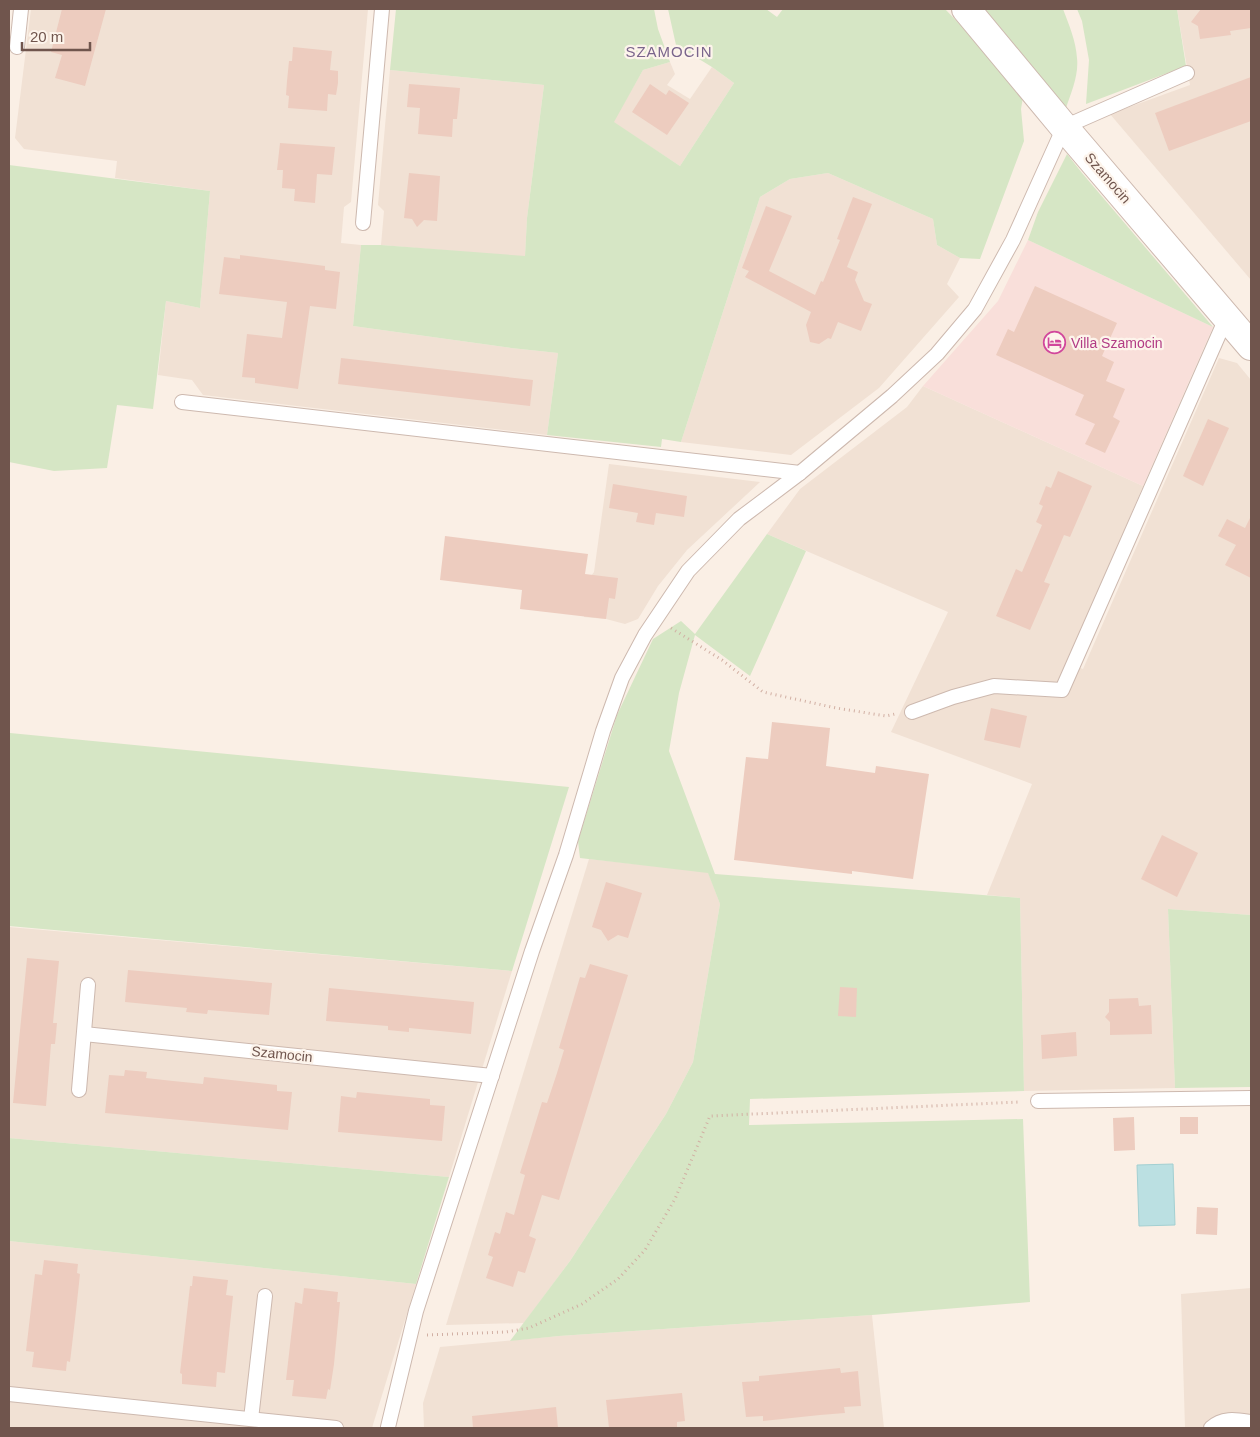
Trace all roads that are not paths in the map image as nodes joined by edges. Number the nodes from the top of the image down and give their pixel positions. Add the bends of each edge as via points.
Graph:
1 (20, 9) edge
2 (382, 9) edge
3 (966, 9) edge
4 (17, 47) dead end
5 (1188, 73) dead end
6 (1064, 127) junction
7 (364, 223) dead end
8 (1227, 316) junction
9 (1251, 346) edge
10 (182, 402) dead end
11 (800, 473) junction
12 (912, 712) road end
13 (88, 985) dead end
14 (84, 1034) junction
15 (486, 1075) junction
16 (79, 1090) dead end
17 (1251, 1098) edge
18 (1038, 1102) road end
19 (265, 1296) dead end
20 (9, 1394) edge
21 (251, 1419) junction
22 (1251, 1422) edge
23 (388, 1427) edge
24 (336, 1428) edge
25 (1211, 1428) edge

1 - 4 lane
2 - 7 lane
3 - 6 street, Szamocin
5 - 6 lane
6 - 8 street, Szamocin
6 - 11 lane via 1013,240 975,309 937,354
8 - 9 street, Szamocin
8 - 12 lane via 1062,690 994,686
10 - 11 lane
11 - 15 lane via 739,519 688,571 622,678 566,854
13 - 14 lane
14 - 15 lane, Szamocin
14 - 16 lane
15 - 23 lane via 409,1336
17 - 18 lane
19 - 21 lane
20 - 21 lane
21 - 24 lane
22 - 25 lane via 1229,1419

